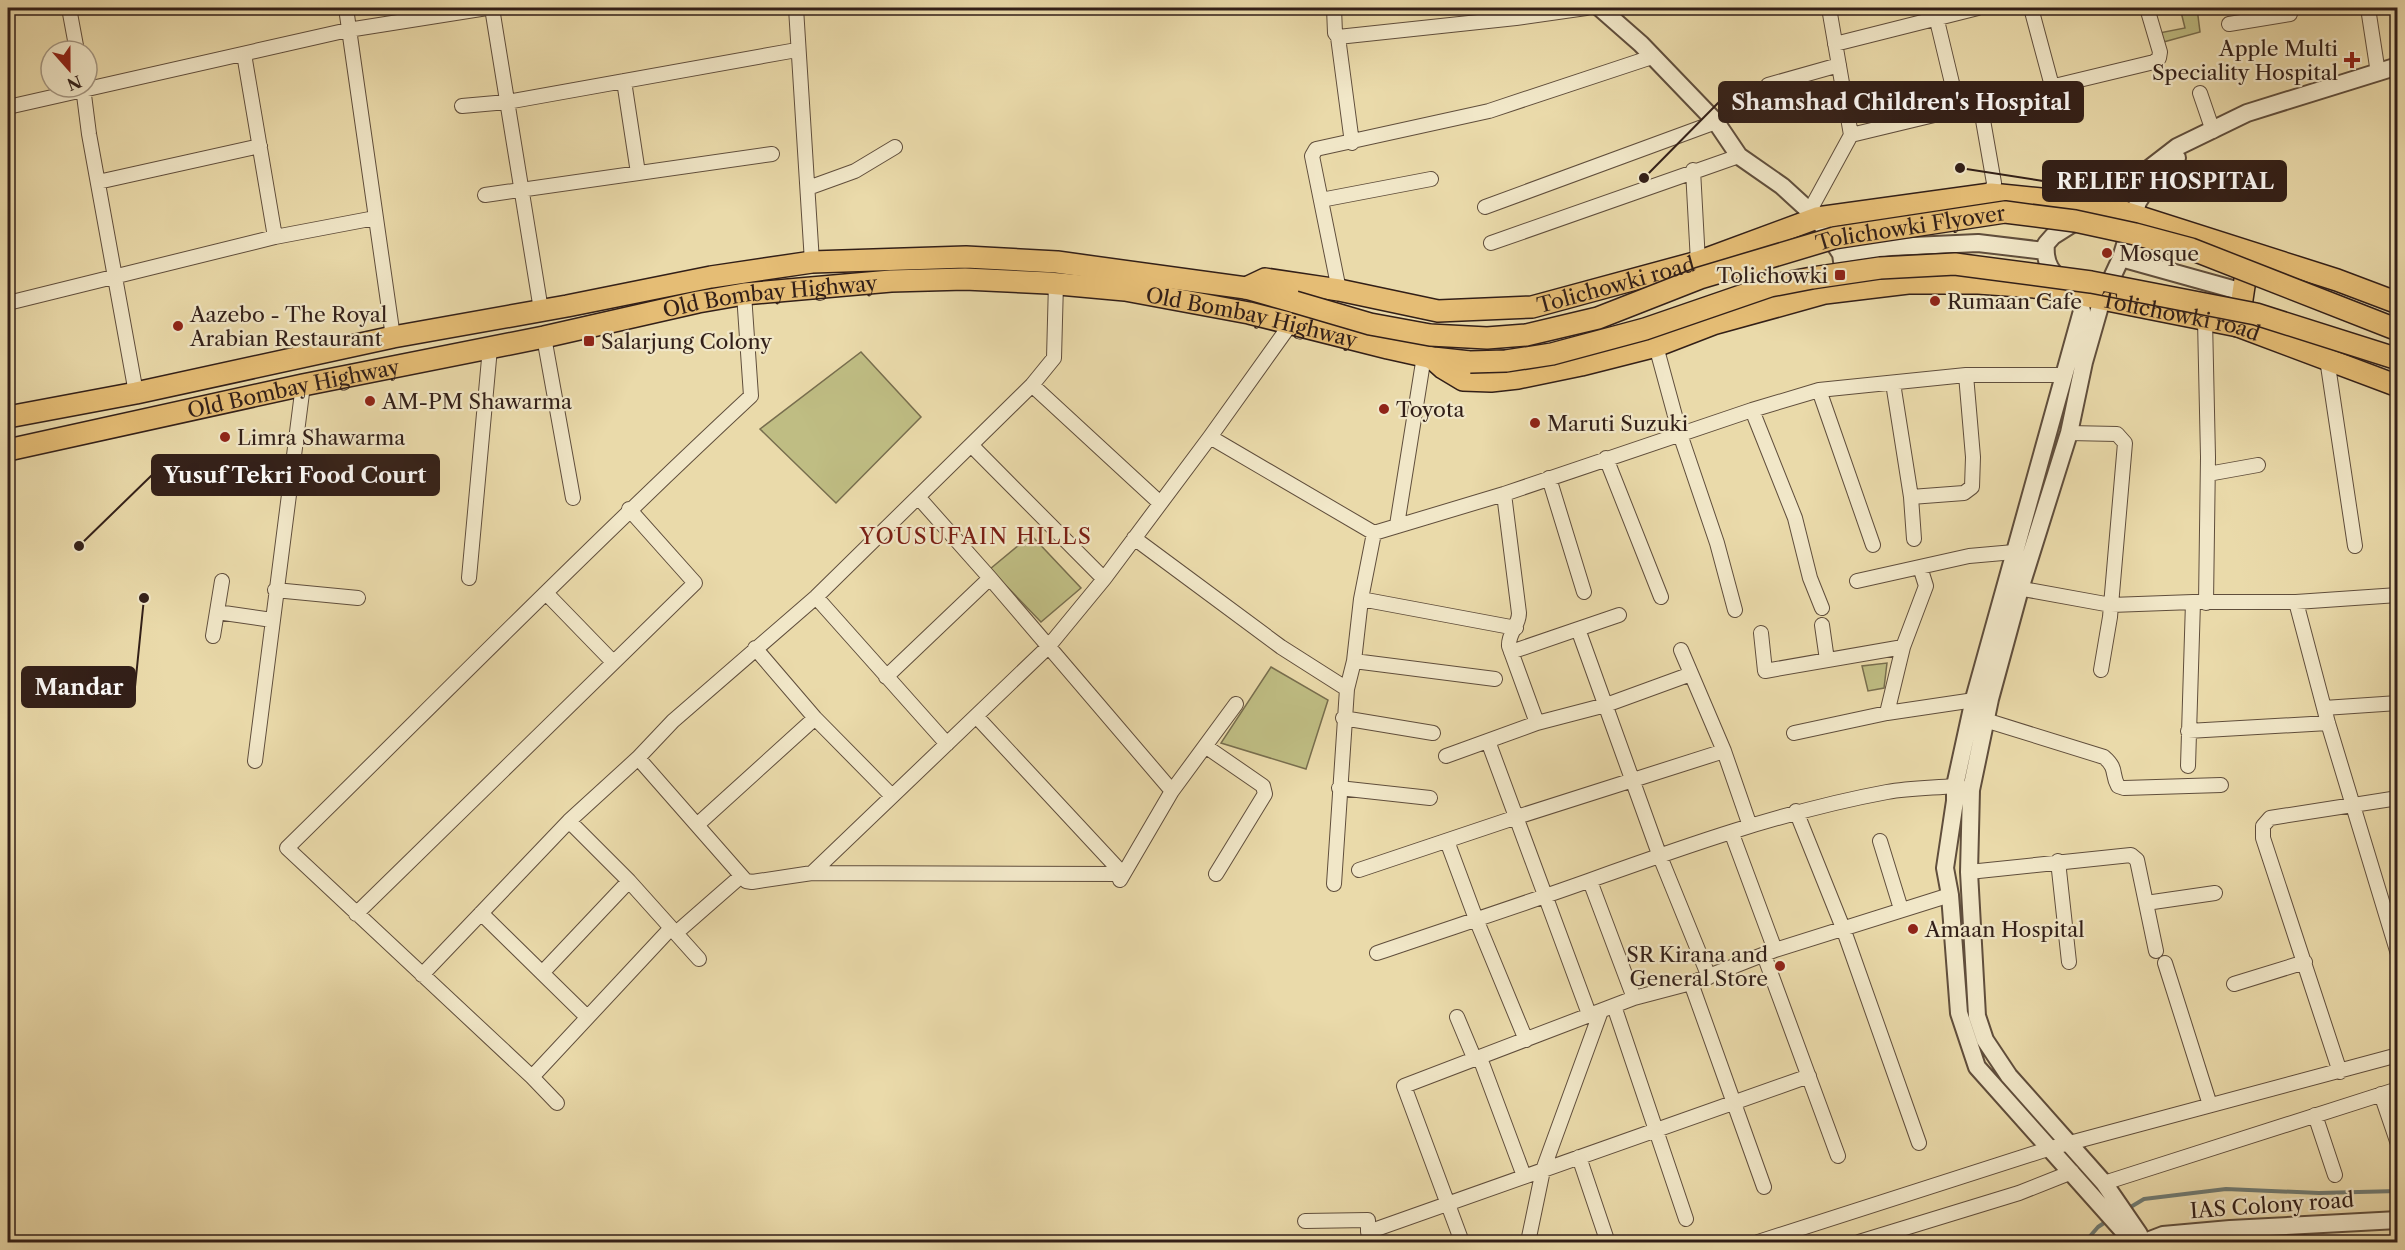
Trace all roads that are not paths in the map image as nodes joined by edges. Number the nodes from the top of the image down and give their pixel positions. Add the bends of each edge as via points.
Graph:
1 (69, 8) edge
2 (346, 8) edge
3 (487, 8) edge
4 (492, 8) edge
5 (796, 8) edge
6 (1334, 8) edge
7 (1586, 8) edge
8 (1600, 8) edge
9 (1829, 8) edge
10 (1978, 8) edge
11 (2031, 8) edge
12 (2147, 8) edge
13 (2289, 8) edge
14 (2368, 8) edge
15 (1935, 12) edge
16 (2229, 24) dead end
17 (348, 30) junction
18 (1338, 37) junction
19 (75, 39) edge
20 (1835, 44) junction
21 (791, 51) dead end
22 (244, 54) junction
23 (1652, 57) junction
24 (1839, 65) junction
25 (2397, 66) edge
26 (2378, 73) junction
27 (624, 81) junction
28 (99, 85) edge
29 (1768, 85) dead end
30 (2052, 86) junction
31 (2200, 93) dead end
32 (39, 99) edge
33 (86, 99) edge
34 (507, 102) junction
35 (1980, 103) junction
36 (8, 106) edge
37 (462, 106) dead end
38 (1958, 108) junction
39 (1716, 122) junction
40 (2213, 131) junction
41 (1851, 135) junction
42 (2190, 142) junction
43 (1352, 143) junction
44 (260, 146) junction
45 (895, 147) dead end
46 (772, 154) dead end
47 (1739, 156) junction
48 (1693, 170) junction
49 (638, 173) junction
50 (1431, 179) dead end
51 (98, 182) junction
52 (808, 188) junction
53 (521, 190) junction
54 (1991, 194) junction
55 (485, 195) dead end
56 (1321, 200) junction
57 (2102, 205) junction
58 (1485, 207) dead end
59 (2133, 213) junction
60 (1813, 215) junction
61 (375, 218) junction
62 (275, 237) junction
63 (1491, 243) dead end
64 (2045, 251) junction
65 (2249, 252) junction
66 (1841, 254) junction
67 (2121, 258) junction
68 (812, 262) junction
69 (1698, 262) junction
70 (114, 277) junction
71 (1056, 284) junction
72 (1246, 288) junction
73 (1339, 291) junction
74 (1846, 291) junction
75 (2243, 292) junction
76 (744, 294) junction
77 (2077, 295) junction
78 (2102, 299) junction
79 (8, 303) edge
80 (2397, 303) edge
81 (541, 310) junction
82 (2205, 320) junction
83 (1290, 325) junction
84 (2238, 326) junction
85 (2397, 330) edge
86 (393, 337) junction
87 (544, 337) junction
88 (1656, 346) junction
89 (490, 348) junction
90 (1428, 357) junction
91 (2397, 359) edge
92 (2327, 360) junction
93 (1966, 375) junction
94 (2063, 375) junction
95 (1893, 382) junction
96 (303, 385) junction
97 (1032, 385) junction
98 (2397, 386) edge
99 (1819, 390) junction
100 (136, 393) junction
101 (1752, 410) junction
102 (8, 417) edge
103 (2069, 433) junction
104 (1680, 434) junction
105 (1210, 437) junction
106 (972, 446) junction
107 (8, 450) edge
108 (1606, 458) junction
109 (2258, 465) dead end
110 (2208, 474) junction
111 (1549, 478) junction
112 (1504, 494) junction
113 (1911, 497) junction
114 (573, 498) dead end
115 (919, 498) junction
116 (1160, 503) junction
117 (629, 509) junction
118 (1397, 525) junction
119 (1374, 533) junction
120 (1134, 538) junction
121 (1914, 539) dead end
122 (1873, 545) dead end
123 (2355, 546) dead end
124 (2014, 552) junction
125 (1920, 567) junction
126 (990, 578) junction
127 (469, 579) dead end
128 (1104, 579) junction
129 (222, 581) dead end
130 (1857, 581) dead end
131 (2013, 587) junction
132 (275, 590) junction
133 (1584, 592) dead end
134 (546, 593) junction
135 (2397, 595) edge
136 (816, 597) junction
137 (1661, 597) dead end
138 (358, 598) dead end
139 (1361, 599) junction
140 (2199, 602) junction
141 (2296, 602) junction
142 (2111, 605) junction
143 (1822, 608) dead end
144 (1735, 610) dead end
145 (217, 612) junction
146 (1619, 615) dead end
147 (272, 620) junction
148 (1822, 625) dead end
149 (1516, 628) junction
150 (1578, 629) junction
151 (1761, 633) dead end
152 (213, 636) dead end
153 (1048, 647) junction
154 (1903, 647) junction
155 (755, 648) junction
156 (1681, 650) dead end
157 (1511, 652) junction
158 (1827, 660) junction
159 (1354, 661) junction
160 (613, 662) junction
161 (2101, 670) dead end
162 (1691, 674) junction
163 (886, 677) junction
164 (1495, 679) dead end
165 (1347, 689) junction
166 (1982, 699) junction
167 (2397, 703) edge
168 (1236, 704) dead end
169 (1606, 705) junction
170 (2324, 708) junction
171 (1887, 713) junction
172 (976, 716) junction
173 (815, 718) junction
174 (1343, 718) junction
175 (1985, 720) junction
176 (1537, 723) junction
177 (2328, 723) junction
178 (2188, 731) junction
179 (1794, 733) dead end
180 (1433, 734) dead end
181 (1488, 741) junction
182 (947, 744) junction
183 (1205, 746) junction
184 (1724, 751) junction
185 (1446, 756) dead end
186 (638, 758) junction
187 (255, 761) dead end
188 (2188, 766) dead end
189 (1634, 780) junction
190 (2222, 785) dead end
191 (1339, 788) junction
192 (1963, 788) junction
193 (1172, 791) junction
194 (891, 795) junction
195 (1430, 798) dead end
196 (2397, 798) edge
197 (2353, 804) junction
198 (1796, 812) junction
199 (1516, 817) junction
200 (569, 821) junction
201 (698, 825) junction
202 (1750, 826) junction
203 (1732, 834) junction
204 (1447, 841) junction
205 (1880, 841) dead end
206 (1659, 854) junction
207 (2058, 861) junction
208 (1359, 870) dead end
209 (1970, 872) junction
210 (812, 873) junction
211 (1216, 874) dead end
212 (740, 877) junction
213 (1122, 877) junction
214 (629, 881) junction
215 (1590, 881) junction
216 (1334, 884) dead end
217 (2215, 893) dead end
218 (1950, 895) junction
219 (1544, 897) junction
220 (2146, 903) junction
221 (1901, 909) junction
222 (481, 913) junction
223 (356, 915) junction
224 (1476, 919) junction
225 (1843, 928) junction
226 (673, 930) junction
227 (1377, 952) dead end
228 (1769, 952) junction
229 (2397, 954) edge
230 (699, 958) dead end
231 (2305, 962) junction
232 (2068, 963) dead end
233 (542, 973) junction
234 (422, 975) junction
235 (1709, 977) junction
236 (1691, 983) junction
237 (2234, 984) dead end
238 (1634, 998) junction
239 (1601, 1010) junction
240 (586, 1016) junction
241 (1458, 1017) dead end
242 (1526, 1041) junction
243 (2397, 1055) edge
244 (1477, 1059) junction
245 (2340, 1072) junction
246 (1809, 1076) junction
247 (532, 1077) junction
248 (2397, 1089) edge
249 (2381, 1094) junction
250 (1732, 1102) junction
251 (557, 1103) dead end
252 (2210, 1105) junction
253 (2315, 1114) junction
254 (1657, 1129) junction
255 (1919, 1143) dead end
256 (2069, 1143) junction
257 (2397, 1144) edge
258 (2051, 1148) junction
259 (1838, 1156) dead end
260 (1578, 1157) junction
261 (1543, 1170) junction
262 (2072, 1172) junction
263 (2336, 1175) dead end
264 (1524, 1176) junction
265 (2104, 1183) junction
266 (1764, 1187) dead end
267 (1447, 1204) junction
268 (2117, 1214) junction
269 (1686, 1219) dead end
270 (2397, 1220) edge
271 (1305, 1221) dead end
272 (1606, 1237) dead end
273 (2144, 1241) edge
274 (1462, 1242) edge
275 (1528, 1242) edge
276 (1758, 1242) edge
277 (1860, 1242) edge

1 - 19 street
2 - 17 street
3 - 17 street
4 - 34 street
5 - 52 street
6 - 18 street
7 - 18 street
8 - 23 street
9 - 20 street
10 - 15 street
11 - 30 street
12 - 30 street via 2160,52 2154,62
13 - 16 street via 2290,14
14 - 26 street
15 - 20 street
15 - 38 street
17 - 22 street
17 - 61 street
18 - 43 street
20 - 24 street
21 - 27 street
22 - 28 street
22 - 44 street
23 - 39 street
23 - 43 street via 1489,111
24 - 29 street
24 - 41 street
25 - 26 street
26 - 40 street via 2247,113
27 - 34 street
27 - 49 street
30 - 35 street
31 - 40 street
32 - 36 street
33 - 51 street
34 - 37 street
34 - 53 street
35 - 38 street
35 - 54 street via 1995,183
38 - 41 street
39 - 47 street
39 - 58 street
40 - 42 street
41 - 60 street
42 - 57 street via 2177,147
42 - 59 street via 2145,191
43 - 56 street via 1314,151
44 - 51 street
44 - 62 street
45 - 52 street via 855,171
46 - 49 street
47 - 48 street
47 - 60 street via 1782,186
48 - 63 street
48 - 69 street
49 - 53 street
50 - 56 street
51 - 70 street
52 - 68 street
53 - 55 street
53 - 81 street
54 - 57 main road, Tolichowki road
54 - 60 main road, Tolichowki road
56 - 73 street
57 - 59 main road, Tolichowki road
57 - 64 street via 2053,236
59 - 65 main road, Tolichowki road
59 - 67 street
60 - 66 street
60 - 69 main road, Tolichowki road
61 - 62 street
61 - 86 street
62 - 70 street
64 - 66 street via 1978,243
64 - 77 street via 2051,271
65 - 75 main road
65 - 80 main road, Tolichowki road
66 - 74 street
67 - 75 street
67 - 78 street
68 - 72 main road, Old Bombay Highway via 966,257 1046,261
68 - 81 main road, Old Bombay Highway
69 - 73 main road, Tolichowki road via 1532,307 1438,311
70 - 79 street
70 - 100 street
71 - 76 main road, Old Bombay Highway via 965,279 891,281
71 - 83 main road, Old Bombay Highway via 1125,290 1249,313
71 - 97 street via 1054,358
72 - 73 main road, Tolichowki road via 1265,279
72 - 85 main road, Tolichowki Flyover, bridge via 1370,324 1430,335 1487,338 1598,318 1700,278 1834,238 2005,212 2074,221 2191,249
74 - 77 main road, Tolichowki road via 1908,283 1978,283 2047,288
74 - 88 main road, Tolichowki road via 1825,293 1713,324
75 - 84 main road
76 - 87 main road, Old Bombay Highway
76 - 117 street via 751,396
77 - 78 main road, Tolichowki road
77 - 94 street via 2082,312
78 - 82 main road, Tolichowki road
78 - 103 street
81 - 86 main road, Old Bombay Highway
82 - 84 main road, Tolichowki road
82 - 110 street
83 - 90 main road, Old Bombay Highway
83 - 105 street
84 - 92 main road, Tolichowki road
86 - 100 main road, Old Bombay Highway
87 - 89 main road, Old Bombay Highway
87 - 114 street
88 - 90 main road, Tolichowki road via 1581,366 1491,381 1463,380
88 - 104 street
89 - 96 main road, Old Bombay Highway
89 - 127 street
90 - 91 main road, Tolichowki Flyover, bridge via 1470,362 1529,357 1645,329 1770,286 1850,271 1955,264 2091,282 2256,314
90 - 118 street
92 - 98 main road, Tolichowki road
92 - 123 street
93 - 94 street
93 - 95 street
93 - 113 street via 1972,487 1964,493
94 - 124 street
95 - 99 street
95 - 113 street
96 - 107 main road, Old Bombay Highway
96 - 132 street
97 - 106 street
97 - 116 street
99 - 101 street
99 - 122 street
100 - 102 main road, Old Bombay Highway
101 - 104 street
101 - 143 street via 1795,518
103 - 131 street
103 - 142 street via 2117,434 2124,443
104 - 108 street
104 - 144 street
105 - 116 street
105 - 119 street
106 - 115 street
106 - 128 street
108 - 111 street
108 - 137 street
109 - 110 street
110 - 140 street
111 - 112 street
111 - 133 street
112 - 118 street
112 - 149 street via 1519,613
113 - 121 street
115 - 126 street
115 - 136 street
116 - 120 street
117 - 134 street
117 - 160 street via 695,583
118 - 119 street
119 - 139 street
120 - 128 street
120 - 165 street via 1281,646
124 - 125 street via 1969,556
124 - 131 street
125 - 130 street
125 - 154 street via 1926,586
126 - 153 street
126 - 163 street
128 - 153 street
129 - 145 street
131 - 142 street
131 - 166 street
132 - 138 street
132 - 147 street
134 - 160 street
134 - 223 street via 287,848
135 - 141 street
136 - 155 street
136 - 163 street
139 - 149 street
139 - 159 street
140 - 141 street
140 - 142 street
140 - 178 street
141 - 170 street
142 - 161 street
145 - 147 street
145 - 152 street
146 - 150 street
147 - 187 street
148 - 158 street
149 - 157 street via 1508,640
150 - 157 street
150 - 169 street
151 - 158 street via 1765,671
153 - 172 street
153 - 193 street
154 - 158 street
154 - 171 street
155 - 173 street
155 - 186 street
156 - 162 street
157 - 176 street
159 - 164 street
159 - 165 street
160 - 223 street
162 - 169 street
162 - 184 street
163 - 182 street
165 - 174 street
166 - 171 street
166 - 175 street
166 - 192 street
167 - 170 street
168 - 183 street
169 - 176 street
169 - 189 street
170 - 177 street
171 - 179 street
172 - 182 street
172 - 213 street
173 - 194 street
173 - 201 street
174 - 180 street
174 - 191 street
175 - 190 street via 2104,757 2115,770 2115,782 2124,788
175 - 192 street
176 - 181 street
177 - 178 street
177 - 197 street
178 - 188 street
181 - 185 street
181 - 199 street
182 - 194 street
183 - 193 street
183 - 211 street via 1265,789
184 - 189 street
184 - 202 street
186 - 200 street
186 - 201 street
189 - 199 street
189 - 206 street
191 - 195 street
191 - 216 street
192 - 198 street via 1890,791
192 - 209 street
192 - 218 street via 1955,801 1945,868
193 - 213 street
194 - 210 street
196 - 197 street
197 - 229 street
197 - 231 street via 2270,818 2263,826 2263,838
198 - 202 street
198 - 225 street
199 - 204 street
199 - 219 street
200 - 214 street
200 - 222 street
201 - 212 street
202 - 203 street
203 - 206 street
203 - 228 street
204 - 208 street
204 - 224 street
205 - 221 street
206 - 215 street
206 - 235 street
207 - 209 street
207 - 220 street via 2131,855 2136,860
207 - 232 street
209 - 256 street via 1977,1016 1985,1040 2009,1076
210 - 212 street via 752,882
210 - 213 street
212 - 226 street
214 - 226 street
214 - 233 street
215 - 219 street
215 - 238 street
217 - 220 street
218 - 221 street
218 - 258 street via 1959,1013 1977,1067
219 - 224 street
219 - 239 street
220 - 252 street
221 - 225 street
222 - 233 street
222 - 234 street
223 - 234 street
224 - 227 street
224 - 242 street
225 - 228 street
225 - 255 street
226 - 230 street
226 - 240 street
228 - 235 street
228 - 246 street
231 - 237 street
231 - 245 street
233 - 240 street
234 - 247 street
235 - 236 street
236 - 238 street
236 - 250 street
238 - 239 street
239 - 242 street
239 - 254 street
239 - 261 street
240 - 247 street
241 - 244 street
242 - 244 street
243 - 245 street
244 - 264 street
244 - 267 street via 1404,1086
245 - 252 street
246 - 250 street
246 - 259 street
247 - 251 street
248 - 249 street
249 - 253 street
249 - 257 street
250 - 254 street
250 - 266 street
252 - 256 street
253 - 263 street
253 - 265 street
254 - 260 street
254 - 269 street
256 - 258 street
256 - 265 street
258 - 262 street
258 - 276 street
260 - 261 street
260 - 272 street
261 - 264 street
261 - 275 street
262 - 268 street
262 - 277 street via 2019,1193
264 - 267 street
265 - 268 street
267 - 271 street via 1368,1232 1368,1220
267 - 274 street
268 - 273 street
270 - 273 street, IAS Colony road via 2230,1229 2163,1235

